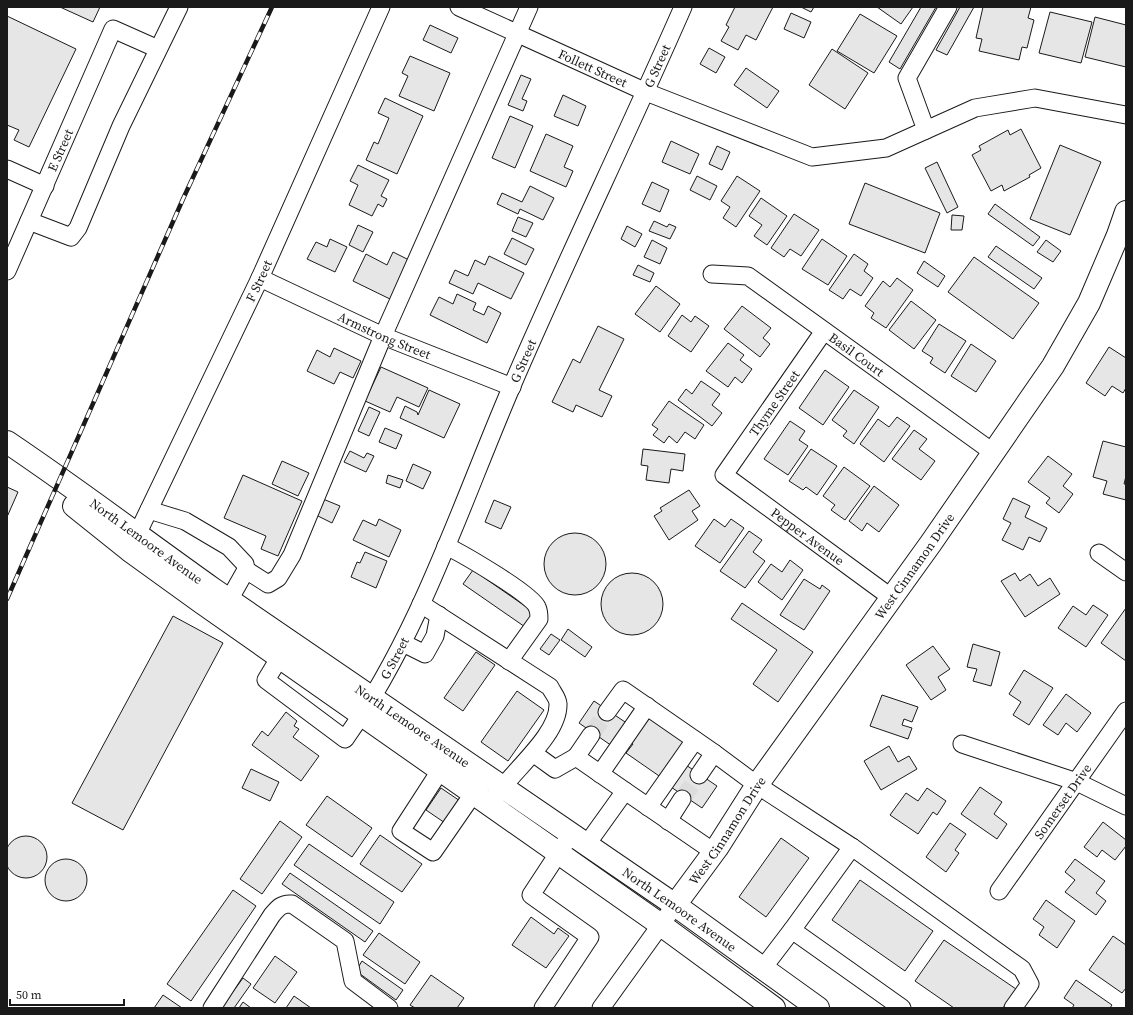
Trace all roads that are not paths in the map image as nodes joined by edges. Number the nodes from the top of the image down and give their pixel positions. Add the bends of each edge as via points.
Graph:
1 (179, 7) edge
2 (381, 7) edge
3 (460, 7) edge
4 (529, 7) edge
5 (683, 7) edge
6 (948, 7) edge
7 (518, 34) junction
8 (158, 48) junction
9 (646, 92) junction
10 (1126, 115) edge
11 (926, 130) junction
12 (7, 169) edge
13 (45, 186) junction
14 (1126, 212) edge
15 (29, 221) junction
16 (7, 271) edge
17 (712, 274) dead end
18 (260, 278) junction
19 (824, 331) junction
20 (384, 336) junction
21 (512, 387) junction
22 (7, 442) edge
23 (994, 453) junction
24 (7, 460) edge
25 (724, 475) joint
26 (149, 510) junction
27 (133, 543) junction
28 (446, 546) junction
29 (1099, 553) dead end
30 (246, 570) junction
31 (1126, 572) edge
32 (892, 598) junction
33 (229, 600) junction
34 (421, 604) junction
35 (439, 615) junction
36 (403, 643) junction
37 (285, 649) junction
38 (509, 661) junction
39 (368, 706) junction
40 (647, 706) junction
41 (1126, 711) edge
42 (607, 712) tunnel mouth
43 (591, 735) tunnel mouth
44 (695, 740) junction
45 (962, 744) dead end
46 (453, 752) junction
47 (533, 753) junction
48 (714, 753) junction
49 (576, 757) junction
50 (441, 770) junction
51 (600, 774) junction
52 (699, 776) tunnel mouth
53 (494, 781) junction
54 (1077, 782) junction
55 (757, 784) junction
56 (625, 791) junction
57 (482, 799) junction
58 (682, 799) tunnel mouth
59 (1126, 806) edge
60 (648, 807) junction
61 (668, 821) junction
62 (579, 839) junction
63 (852, 847) junction
64 (714, 852) junction
65 (558, 853) junction
66 (999, 891) dead end
67 (675, 905) junction
68 (660, 925) junction
69 (792, 930) junction
70 (763, 968) junction
71 (212, 1008) edge
72 (388, 1008) edge
73 (543, 1008) edge
74 (601, 1008) edge
75 (774, 1008) edge
76 (818, 1008) edge
77 (902, 1008) edge
78 (1013, 1008) edge

1 - 8 street
2 - 18 street, F Street
3 - 7 street, Follett Street
4 - 7 street
5 - 9 street, G Street
6 - 11 street via 907,78
7 - 9 street, Follett Street
7 - 20 street
8 - 13 street, E Street via 113,29
8 - 15 street via 121,126 78,228 71,237
9 - 11 street, Follett Street via 812,157 886,148
9 - 21 street, G Street
10 - 11 street, Follett Street via 1035,98 975,108
12 - 13 street
13 - 15 street, E Street
14 - 23 main road, West Cinnamon Drive via 1089,303 1053,366
15 - 16 street, E Street
17 - 19 street, Basil Court via 748,276
18 - 20 street, Armstrong Street
18 - 26 street, F Street
19 - 23 street, Basil Court
19 - 25 street, Thyme Street
20 - 21 street, Armstrong Street
20 - 30 street via 292,555 278,578 268,584
21 - 28 street, G Street
22 - 27 main road, North Lemoore Avenue via 61,478
23 - 32 main road, West Cinnamon Drive
24 - 27 main road, North Lemoore Avenue
25 - 32 street, Pepper Avenue
26 - 27 street, F Street
26 - 30 street via 185,521 230,547 245,564
27 - 33 main road, North Lemoore Avenue
27 - 37 main road, North Lemoore Avenue
28 - 34 street, G Street
28 - 38 street via 471,559 528,597 537,607 539,620
29 - 31 street
30 - 33 street
32 - 55 main road, West Cinnamon Drive
33 - 37 main road, North Lemoore Avenue
34 - 35 street
34 - 36 street, G Street
35 - 36 street via 435,636 425,654
35 - 38 street
36 - 39 street, G Street
37 - 39 main road, North Lemoore Avenue
37 - 39 street, G Street via 266,680 345,740
38 - 47 street via 550,687 558,702 556,720
39 - 46 main road, North Lemoore Avenue
39 - 50 main road, North Lemoore Avenue
40 - 42 street via 623,690
40 - 44 street
40 - 51 street
41 - 54 street, Somerset Drive
43 - 49 street
44 - 48 street
44 - 60 street
45 - 54 street
46 - 50 street
46 - 53 main road, North Lemoore Avenue
47 - 49 street via 555,769
47 - 53 street via 524,764
48 - 52 street
48 - 55 street
49 - 51 street
50 - 57 main road, North Lemoore Avenue
50 - 57 street via 401,831 433,852
51 - 56 street
53 - 57 street
53 - 62 main road, North Lemoore Avenue
54 - 59 street
54 - 66 street, Somerset Drive
55 - 63 street
55 - 64 main road, West Cinnamon Drive
56 - 60 street
56 - 62 street
57 - 65 main road, North Lemoore Avenue
58 - 61 street
60 - 61 street
61 - 64 street
62 - 65 street
62 - 67 main road, North Lemoore Avenue
63 - 69 street
63 - 78 street via 1022,969 1030,984
64 - 67 main road, West Cinnamon Drive
65 - 68 main road, North Lemoore Avenue
65 - 73 street via 531,895 590,937
67 - 68 street
67 - 70 main road, North Lemoore Avenue
68 - 74 street
68 - 75 main road, North Lemoore Avenue
69 - 70 street
69 - 77 street
70 - 76 main road, North Lemoore Avenue
71 - 72 street via 272,914 286,904 292,904 345,941 353,981

